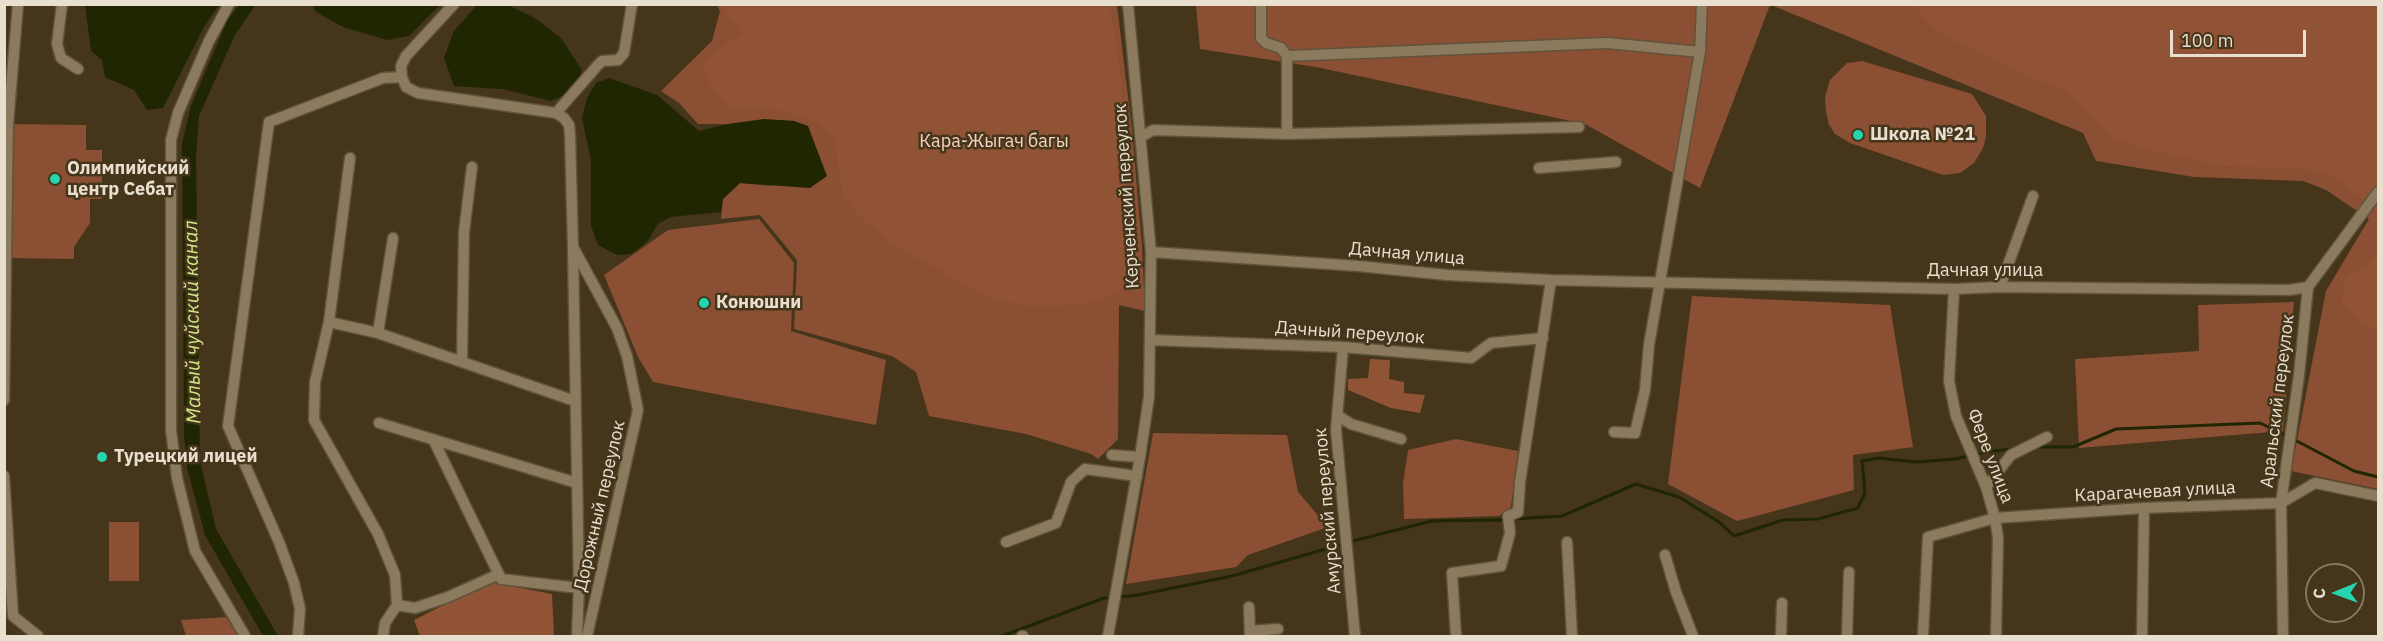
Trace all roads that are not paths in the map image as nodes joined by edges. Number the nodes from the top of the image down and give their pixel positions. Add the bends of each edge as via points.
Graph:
1 (18, 4) edge
2 (62, 4) edge
3 (229, 4) edge
4 (454, 4) edge
5 (632, 4) edge
6 (1128, 4) edge
7 (1261, 4) edge
8 (1702, 4) edge
9 (1700, 52) junction
10 (1287, 56) junction
11 (78, 69) dead end
12 (402, 77) junction
13 (556, 113) junction
14 (1579, 126) dead end
15 (1287, 134) junction
16 (1141, 137) junction
17 (350, 158) dead end
18 (6, 160) edge
19 (1616, 162) dead end
20 (472, 167) dead end
21 (1539, 168) dead end
22 (2379, 192) edge
23 (2033, 196) dead end
24 (393, 238) dead end
25 (573, 247) junction
26 (5, 248) edge
27 (1151, 252) junction
28 (1551, 280) junction
29 (1660, 284) junction
30 (2308, 286) junction
31 (2000, 287) junction
32 (1954, 288) junction
33 (329, 322) junction
34 (378, 333) junction
35 (1542, 338) junction
36 (1151, 340) junction
37 (1343, 347) junction
38 (462, 362) junction
39 (4, 400) edge
40 (575, 401) junction
41 (1337, 415) junction
42 (379, 423) dead end
43 (1614, 432) dead end
44 (2047, 437) dead end
45 (1401, 439) dead end
46 (434, 441) junction
47 (1112, 455) dead end
48 (1140, 457) junction
49 (4, 476) edge
50 (1137, 476) junction
51 (577, 483) junction
52 (1986, 487) junction
53 (2379, 496) edge
54 (2281, 503) junction
55 (2144, 508) junction
56 (1995, 518) junction
57 (1006, 542) dead end
58 (1567, 542) dead end
59 (1665, 555) dead end
60 (1849, 572) dead end
61 (498, 574) junction
62 (579, 588) junction
63 (1782, 603) dead end
64 (397, 605) junction
65 (1249, 607) dead end
66 (1278, 629) dead end
67 (1250, 634) edge
68 (38, 636) edge
69 (245, 636) edge
70 (298, 636) edge
71 (383, 636) edge
72 (577, 636) edge
73 (587, 636) edge
74 (1108, 636) edge
75 (1355, 636) edge
76 (1456, 636) edge
77 (1572, 636) edge
78 (1693, 636) edge
79 (1781, 636) edge
80 (1847, 636) edge
81 (1923, 636) edge
82 (1996, 636) edge
83 (2142, 636) edge
84 (2283, 636) edge

1 - 18 street
2 - 11 street via 57,44 61,58
3 - 69 street via 178,113 171,140 171,430 177,478 195,551
4 - 12 street via 406,56 401,66
5 - 13 street via 624,53 618,60 602,61
6 - 16 street, Керченский переулок
7 - 10 street via 1261,38 1281,48
8 - 9 street
9 - 10 street via 1607,43
9 - 29 street
10 - 15 street
12 - 13 street via 406,87 418,93
12 - 70 street via 383,78 269,122 228,426 294,583 300,609
13 - 25 street, Дорожный переулок via 569,125
14 - 15 street
15 - 16 street via 1153,130
16 - 27 street, Керченский переулок
17 - 33 street
18 - 26 street
19 - 21 street
20 - 38 street via 464,232
22 - 30 street
23 - 31 street
24 - 34 street
25 - 40 street
25 - 73 street, Дорожный переулок via 617,328 638,410
26 - 39 street via 8,258
27 - 28 street, Дачная улица
27 - 36 street, Керченский переулок
28 - 29 street, Дачная улица
28 - 35 street
29 - 32 street, Дачная улица
29 - 43 street via 1635,433
30 - 31 street, Дачная улица via 2289,290
30 - 54 street, Аральский переулок
31 - 32 street, Дачная улица
32 - 52 street, Фере улица via 1951,398
33 - 34 street
33 - 64 street via 315,382 314,420 378,534 395,575
34 - 38 street
35 - 37 street, Дачный переулок via 1491,343 1471,358
35 - 76 street via 1518,512 1508,516 1510,533 1501,566 1452,573
36 - 37 street, Дачный переулок
36 - 48 street, Керченский переулок via 1149,397
37 - 41 street, Амурский переулок
38 - 40 street
40 - 51 street
41 - 45 street via 1351,424
41 - 75 street, Амурский переулок
42 - 46 street
44 - 52 street via 2011,454
46 - 51 street
46 - 61 street
47 - 48 street
48 - 50 street, Керченский переулок
49 - 68 street via 13,616
50 - 57 street via 1085,469 1071,482 1056,523
50 - 74 street, Керченский переулок
51 - 62 street
52 - 56 street, Фере улица
53 - 54 street, Карагачевая улица via 2314,483
54 - 55 street, Карагачевая улица
54 - 84 street, Аральский переулок
55 - 56 street, Карагачевая улица
55 - 83 street
56 - 81 street, Карагачевая улица via 1928,537
56 - 82 street, Фере улица
58 - 77 street
59 - 78 street
60 - 80 street
61 - 62 street via 501,579
61 - 64 street via 415,608
62 - 72 street
63 - 79 street
64 - 71 street via 385,623
65 - 67 street
66 - 67 street

